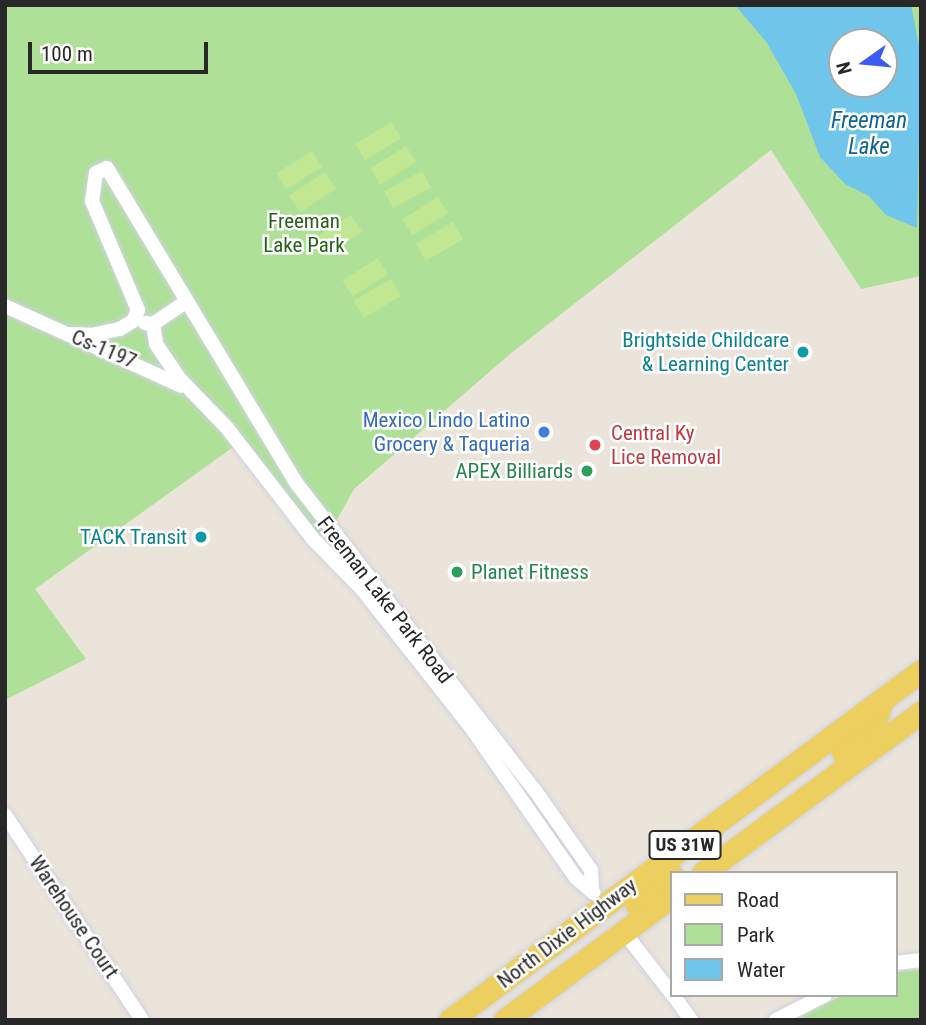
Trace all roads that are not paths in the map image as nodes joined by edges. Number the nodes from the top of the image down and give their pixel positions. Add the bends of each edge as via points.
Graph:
1 (186, 302) junction
2 (5, 306) edge
3 (133, 321) junction
4 (153, 324) junction
5 (68, 334) junction
6 (199, 399) junction
7 (921, 671) edge
8 (921, 693) edge
9 (881, 700) junction
10 (921, 712) edge
11 (901, 728) junction
12 (740, 805) junction
13 (5, 815) edge
14 (727, 855) junction
15 (678, 871) edge
16 (706, 871) edge
17 (670, 877) edge
18 (597, 897) junction
19 (670, 898) edge
20 (624, 932) junction
21 (921, 960) edge
22 (898, 963) edge
23 (670, 990) edge
24 (675, 997) edge
25 (821, 997) edge
26 (142, 1020) edge
27 (450, 1020) edge
28 (503, 1020) edge
29 (691, 1020) edge
30 (776, 1020) edge

1 - 3 street, Freeman Lake Park Road via 127,206 113,172 99,169 93,180 92,201 138,304
1 - 4 street
1 - 18 street, Freeman Lake Park Road via 317,514 534,789 591,870
2 - 5 street, Cs-1197
3 - 4 street
3 - 5 street via 91,335
4 - 6 street via 156,344
5 - 6 street, Cs-1197 via 149,368
6 - 18 street, Freeman Lake Park Road via 313,539 361,589 470,726 576,878
7 - 9 main road, North Dixie Highway / US 31W
8 - 11 main road via 910,703
9 - 12 main road, North Dixie Highway / US 31W
9 - 14 main road via 882,710 874,726 805,786 731,841
10 - 11 main road, US 31W
11 - 14 main road, US 31W
12 - 15 main road via 735,824
12 - 18 main road, North Dixie Highway / US 31W
13 - 26 street, Warehouse Court
14 - 16 main road, US 31W
17 - 20 main road via 633,908
18 - 27 main road, North Dixie Highway / US 31W
18 - 28 main road via 602,923 588,943 508,1006
19 - 20 main road, North Dixie Highway
20 - 23 street
20 - 28 main road, North Dixie Highway
21 - 22 street
24 - 29 street
25 - 30 street

